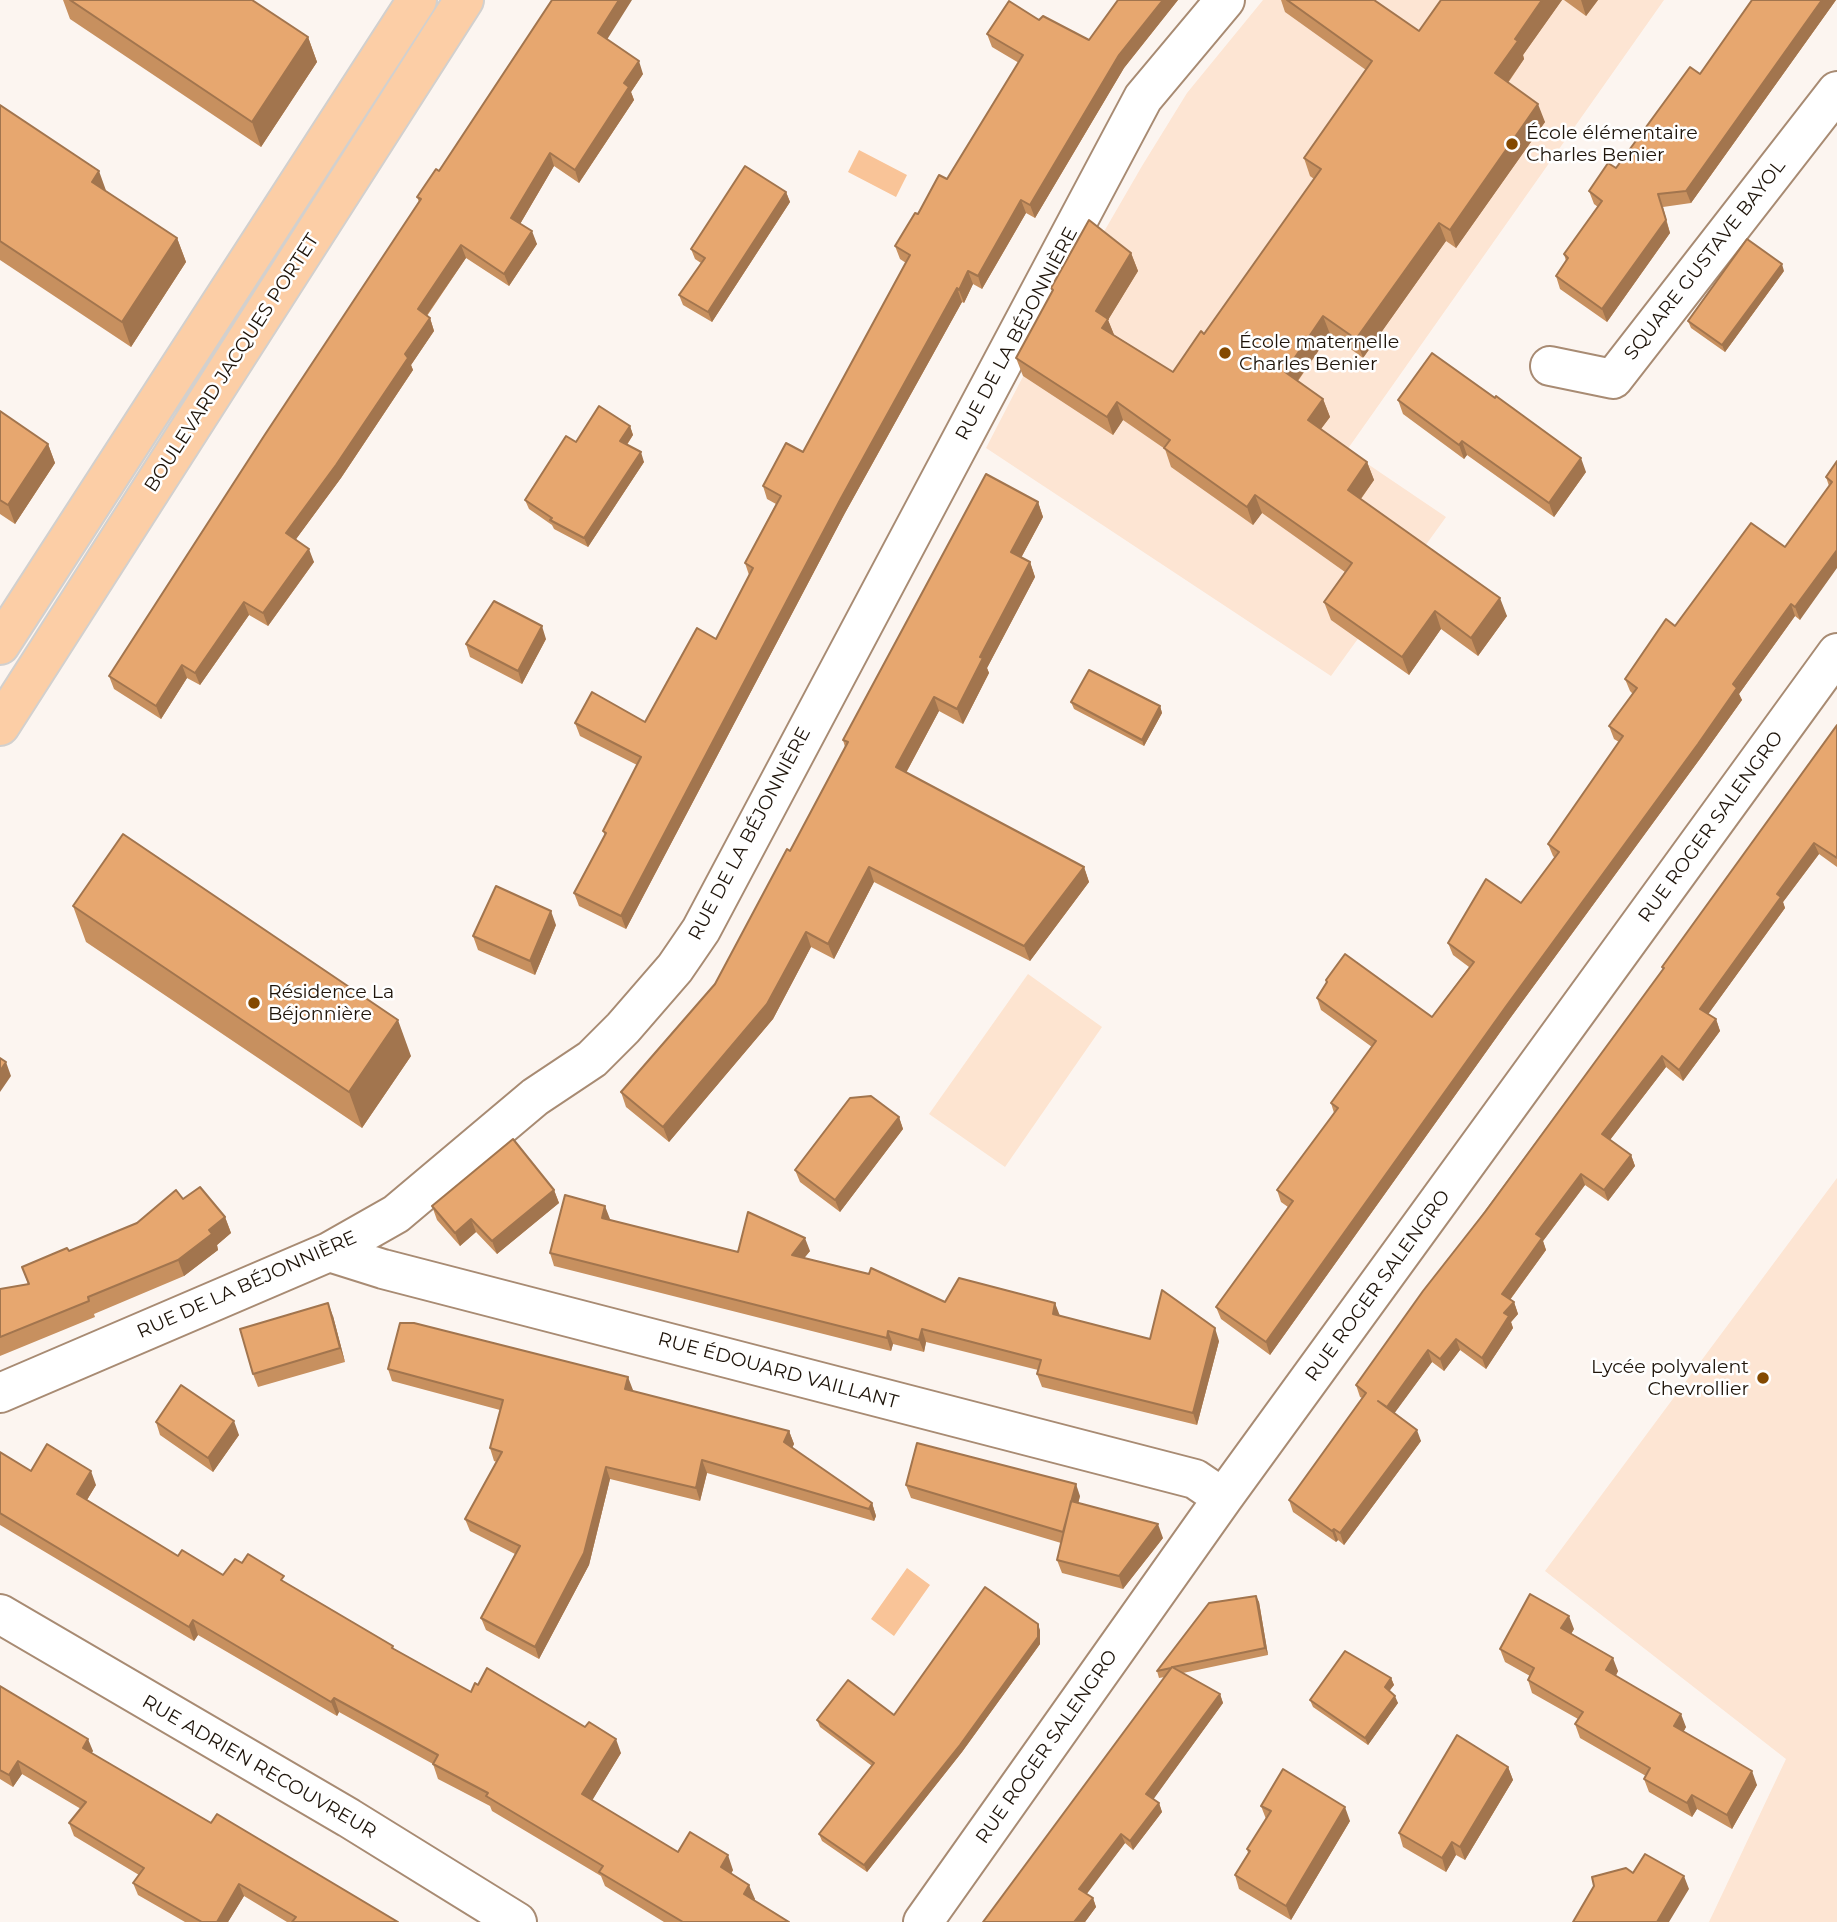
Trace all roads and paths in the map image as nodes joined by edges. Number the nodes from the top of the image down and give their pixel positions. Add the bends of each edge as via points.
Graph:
1 (417, 0) edge
2 (464, 0) edge
3 (1226, 0) edge
4 (1837, 91) edge
5 (1550, 366) dead end
6 (0, 645) edge
7 (1837, 653) edge
8 (0, 726) edge
9 (329, 1252) junction
10 (0, 1393) edge
11 (1223, 1498) junction
12 (0, 1615) edge
13 (517, 1922) edge
14 (923, 1922) edge

1 - 6 main road
2 - 8 main road, BOULEVARD JACQUES PORTET
3 - 9 street, RUE DE LA BÉJONNIÈRE via 1143,98 707,918 675,968 592,1059 535,1097 396,1214
4 - 5 street, SQUARE GUSTAVE BAYOL via 1613,379
7 - 11 street, RUE ROGER SALENGRO
9 - 10 street, RUE DE LA BÉJONNIÈRE
9 - 11 street, RUE ÉDOUARD VAILLANT via 1195,1479
11 - 14 street, RUE ROGER SALENGRO
12 - 13 street, RUE ADRIEN RECOUVREUR via 349,1818

